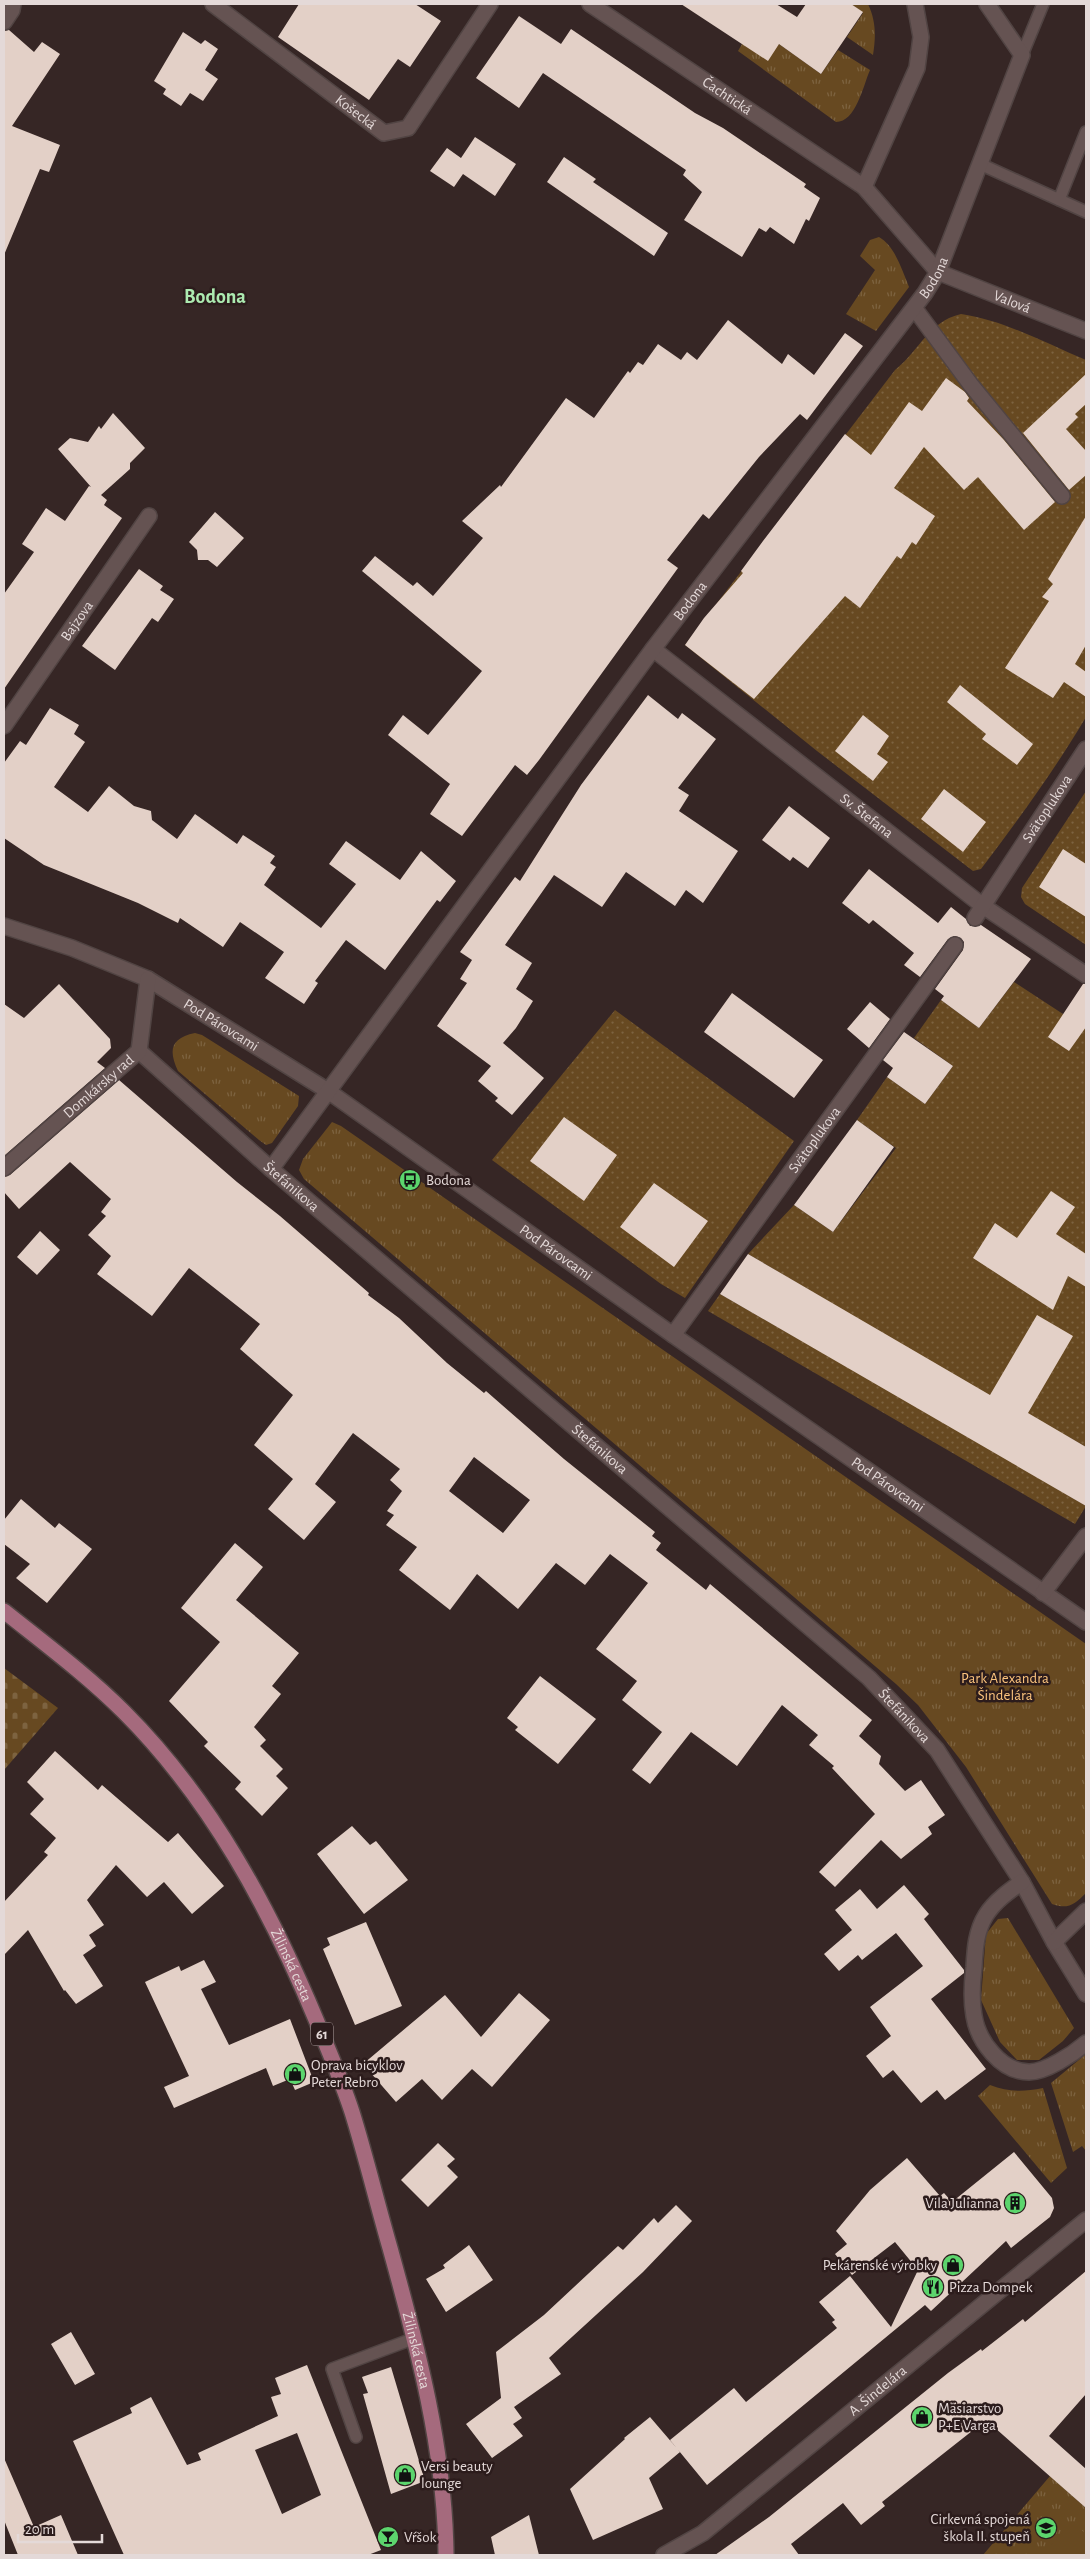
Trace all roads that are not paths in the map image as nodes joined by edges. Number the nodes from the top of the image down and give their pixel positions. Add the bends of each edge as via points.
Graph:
1 (14, 4) edge
2 (213, 4) edge
3 (490, 4) edge
4 (590, 4) edge
5 (915, 4) edge
6 (987, 4) edge
7 (1043, 4) edge
8 (4, 22) edge
9 (1022, 55) junction
10 (1086, 132) edge
11 (980, 164) junction
12 (864, 187) junction
13 (1059, 200) junction
14 (1086, 212) edge
15 (938, 272) junction
16 (915, 309) junction
17 (1086, 331) edge
18 (1062, 496) dead end
19 (149, 516) dead end
20 (653, 649) junction
21 (4, 726) edge
22 (1086, 749) edge
23 (979, 912) junction
24 (4, 926) edge
25 (956, 946) dead end
26 (1086, 975) edge
27 (148, 979) junction
28 (138, 1051) junction
29 (328, 1090) junction
30 (4, 1168) edge
31 (271, 1169) junction
32 (673, 1335) junction
33 (1086, 1539) edge
34 (1044, 1593) junction
35 (4, 1611) edge
36 (1086, 1622) edge
37 (1022, 1882) junction
38 (1086, 1912) edge
39 (1054, 1942) junction
40 (1086, 1994) edge
41 (1086, 2043) edge
42 (1086, 2220) edge
43 (414, 2338) junction
44 (356, 2437) dead end
45 (446, 2555) edge
46 (664, 2555) edge

1 - 8 street
2 - 3 street, Košecká via 384,133 408,128
4 - 12 street, Čachtická
5 - 12 street via 921,37 916,68
6 - 9 street
7 - 9 lane
9 - 11 street, Bodona
10 - 13 lane
11 - 13 lane
11 - 15 street, Bodona
12 - 15 street, Čachtická
13 - 14 lane
15 - 16 street, Bodona
15 - 17 street, Valová
16 - 18 street via 971,385
16 - 20 street, Bodona
19 - 21 street, Bajzova
20 - 23 street, Sv. Štefana
20 - 29 street, Bodona
22 - 23 street, Svätoplukova
23 - 26 street, Sv. Štefana
24 - 27 street, Pod Párovcami via 72,948
25 - 32 street, Svätoplukova
27 - 28 street, Domkársky rad
27 - 29 street, Pod Párovcami
28 - 30 street, Domkársky rad
28 - 31 street, Štefánikova
29 - 31 street, Bodona
29 - 32 street, Pod Párovcami
31 - 37 street, Štefánikova via 869,1678 938,1750
32 - 34 street, Pod Párovcami
33 - 34 street
34 - 36 street, Pod Párovcami
35 - 43 main road, Žilinská cesta / 61 via 123,1711 170,1764 236,1857 301,1984 348,2102
37 - 39 street, Štefánikova
37 - 41 street via 1002,1896 986,1915 976,1939 972,1996 974,2018 982,2040 998,2059 1011,2068 1030,2072 1069,2056
38 - 39 street
39 - 40 street, Štefánikova
42 - 46 street, A. Šindelára via 703,2533
43 - 44 lane via 332,2369
43 - 45 main road, Žilinská cesta / 61 via 430,2401 442,2484

